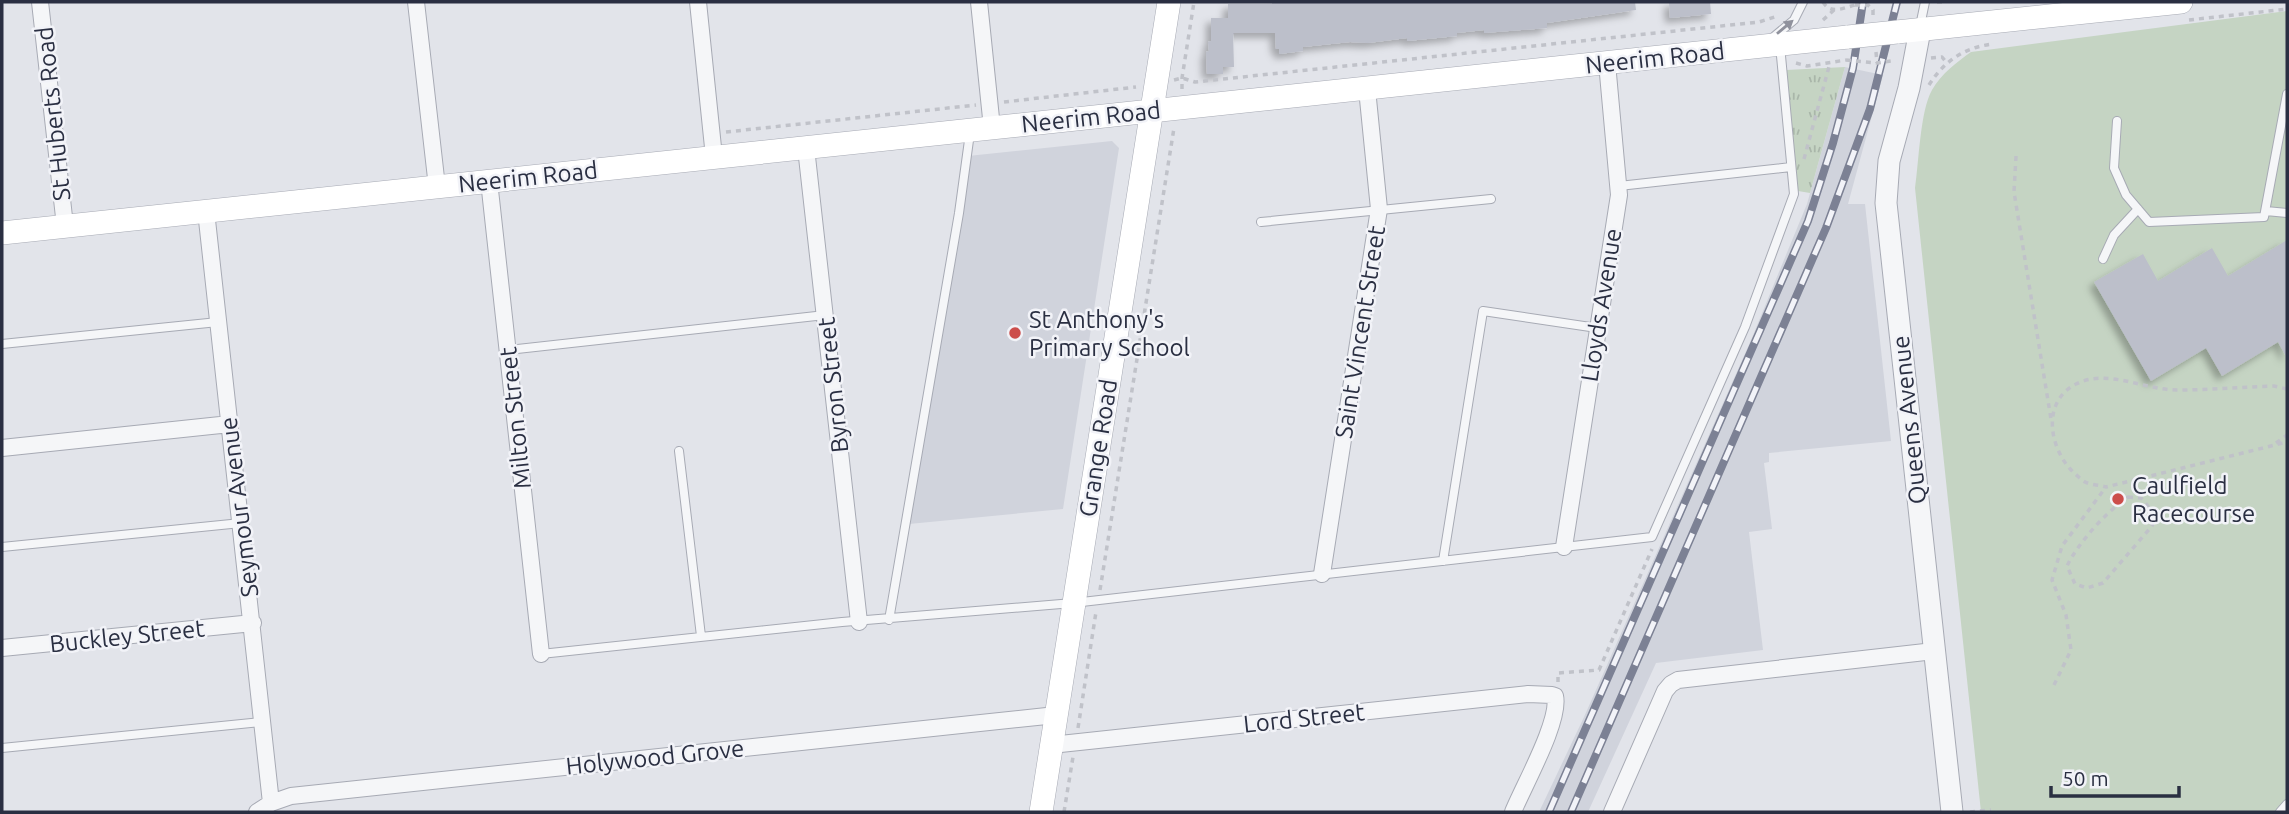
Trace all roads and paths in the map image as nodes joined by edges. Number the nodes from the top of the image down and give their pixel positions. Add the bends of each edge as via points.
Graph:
1 (40, 2) edge
2 (416, 2) edge
3 (698, 2) edge
4 (979, 2) edge
5 (1170, 2) edge
6 (1194, 2) edge
7 (1803, 2) edge
8 (1823, 2) edge
9 (1924, 2) edge
10 (1947, 2) edge
11 (2181, 2) edge
12 (1938, 4) edge
13 (1782, 13) dead end
14 (1873, 15) dead end
15 (1920, 30) junction
16 (1994, 43) dead end
17 (1943, 48) dead end
18 (1847, 49) junction
19 (1770, 52) junction
20 (1876, 52) dead end
21 (1883, 54) dead end
22 (1942, 57) junction
23 (1932, 58) dead end
24 (1891, 61) dead end
25 (1883, 62) junction
26 (1607, 63) junction
27 (1830, 63) junction
28 (1877, 63) junction
29 (1807, 66) dead end
30 (1182, 78) junction
31 (1156, 83) junction
32 (1367, 89) junction
33 (2287, 94) edge
34 (989, 104) junction
35 (1178, 108) junction
36 (1152, 111) junction
37 (2118, 121) dead end
38 (981, 129) junction
39 (713, 145) junction
40 (806, 148) junction
41 (2016, 156) dead end
42 (1791, 167) junction
43 (489, 181) junction
44 (1619, 186) junction
45 (437, 187) junction
46 (1794, 194) junction
47 (1491, 199) dead end
48 (1379, 209) junction
49 (2138, 209) junction
50 (206, 211) junction
51 (2266, 211) junction
52 (2287, 213) edge
53 (1261, 222) dead end
54 (65, 226) junction
55 (2, 233) edge
56 (2103, 259) dead end
57 (825, 315) junction
58 (218, 322) junction
59 (1597, 328) junction
60 (2, 344) edge
61 (508, 350) junction
62 (2287, 389) edge
63 (2052, 421) junction
64 (230, 424) junction
65 (2287, 435) edge
66 (2287, 442) edge
67 (2268, 447) junction
68 (2, 448) edge
69 (679, 451) dead end
70 (2106, 487) junction
71 (241, 523) junction
72 (2152, 526) joint
73 (1652, 537) junction
74 (2, 547) edge
75 (1564, 547) junction
76 (1443, 561) junction
77 (1322, 574) junction
78 (1098, 600) junction
79 (1073, 603) junction
80 (888, 620) junction
81 (859, 622) junction
82 (253, 623) junction
83 (701, 636) junction
84 (2, 649) edge
85 (1934, 651) junction
86 (541, 654) joint
87 (2054, 685) dead end
88 (1555, 696) junction
89 (1056, 715) junction
90 (262, 722) junction
91 (1076, 743) junction
92 (1051, 745) junction
93 (2, 748) edge
94 (271, 803) junction
95 (2287, 804) edge
96 (1990, 810) dead end
97 (257, 812) edge
98 (1041, 812) edge
99 (1064, 812) edge
100 (1513, 812) edge
101 (1612, 812) edge
102 (1952, 812) edge
103 (1968, 812) edge
104 (2280, 812) edge

1 - 54 street, St Huberts Road
2 - 45 street
3 - 39 street
4 - 34 street
5 - 31 main road, Grange Road
6 - 30 path
19 -> 7 lane
8 - 14 path, bridge via 1834,10 1868,5
9 - 15 lane
10 - 12 path
11 - 15 main road, Neerim Road
13 - 30 path via 1759,22 1195,82
15 - 18 main road, Neerim Road, bridge via 1897,32
15 - 85 street, Queens Avenue via 1889,161 1886,203
16 - 22 path via 1970,48 1947,63
17 - 22 path
18 - 19 main road, Neerim Road
18 - 27 path
18 - 28 path, bridge
19 - 26 main road, Neerim Road
19 - 42 lane
20 - 28 path
21 - 25 path, bridge
22 - 23 path
24 - 25 path, bridge
25 - 28 path, bridge
26 - 32 main road, Neerim Road
26 - 44 street, Lloyds Avenue
27 - 29 path
27 - 46 path
30 - 31 path
30 - 35 path
31 - 34 path
31 - 36 main road, Grange Road
32 - 35 main road, Neerim Road
32 - 48 street, Saint Vincent Street
33 - 51 lane
34 - 38 street
34 - 39 path
35 - 36 main road, Neerim Road
35 - 78 path
36 - 38 main road, Neerim Road
36 - 79 main road, Grange Road
37 - 49 lane via 2114,167
38 - 40 main road, Neerim Road
38 - 80 lane via 959,213
39 - 40 main road, Neerim Road
39 - 43 main road, Neerim Road
40 - 57 street, Byron Street
41 - 63 path via 2014,192
42 - 44 lane
42 - 46 lane
43 - 45 main road, Neerim Road
43 - 61 street, Milton Street
44 - 59 street, Lloyds Avenue
45 - 50 main road, Neerim Road
46 - 73 lane via 1745,327
47 - 48 lane
48 - 53 lane
48 - 77 street, Saint Vincent Street
49 - 51 lane via 2149,222 2264,217
49 - 56 lane via 2114,235
50 - 54 main road, Neerim Road
50 - 58 street, Seymour Avenue
51 - 52 lane
54 - 55 main road, Neerim Road
57 - 61 lane
57 - 81 street, Byron Street
58 - 60 lane
58 - 64 street, Seymour Avenue
59 - 75 street, Lloyds Avenue
59 - 76 lane via 1483,311
61 - 86 street, Milton Street
62 - 63 path via 2176,390 2096,378 2075,384 2058,400
63 - 70 path via 2055,444 2067,465 2083,482
64 - 68 street
64 - 71 street, Seymour Avenue
65 - 67 path
66 - 67 path
67 - 70 path
69 - 83 lane
70 - 87 path via 2062,546 2052,580 2066,615 2071,650
71 - 74 lane
71 - 82 street, Seymour Avenue
72 - 72 path via 2103,583 2087,588 2069,576 2071,556 2128,497 2141,498 2151,509
73 - 75 lane
73 - 88 path via 1654,544 1599,670 1558,673
75 - 76 lane
76 - 77 lane
77 - 78 lane
78 - 79 lane
78 - 91 path
79 - 80 lane
79 - 89 main road, Grange Road
80 - 81 lane
81 - 83 lane
82 - 84 street, Buckley Street
82 - 90 street, Seymour Avenue
83 - 86 lane
85 - 101 street via 1690,678 1671,684
85 - 102 street, Queens Avenue
88 - 91 street, Lord Street via 1528,694
88 - 100 street via 1551,725
89 - 92 main road, Grange Road
89 - 94 street, Holywood Grove via 291,796
90 - 93 lane
90 - 94 street, Seymour Avenue
91 - 92 street, Lord Street
91 - 99 path
92 - 98 main road, Grange Road
94 - 97 street, Holywood Grove
95 - 104 lane
96 - 103 path

